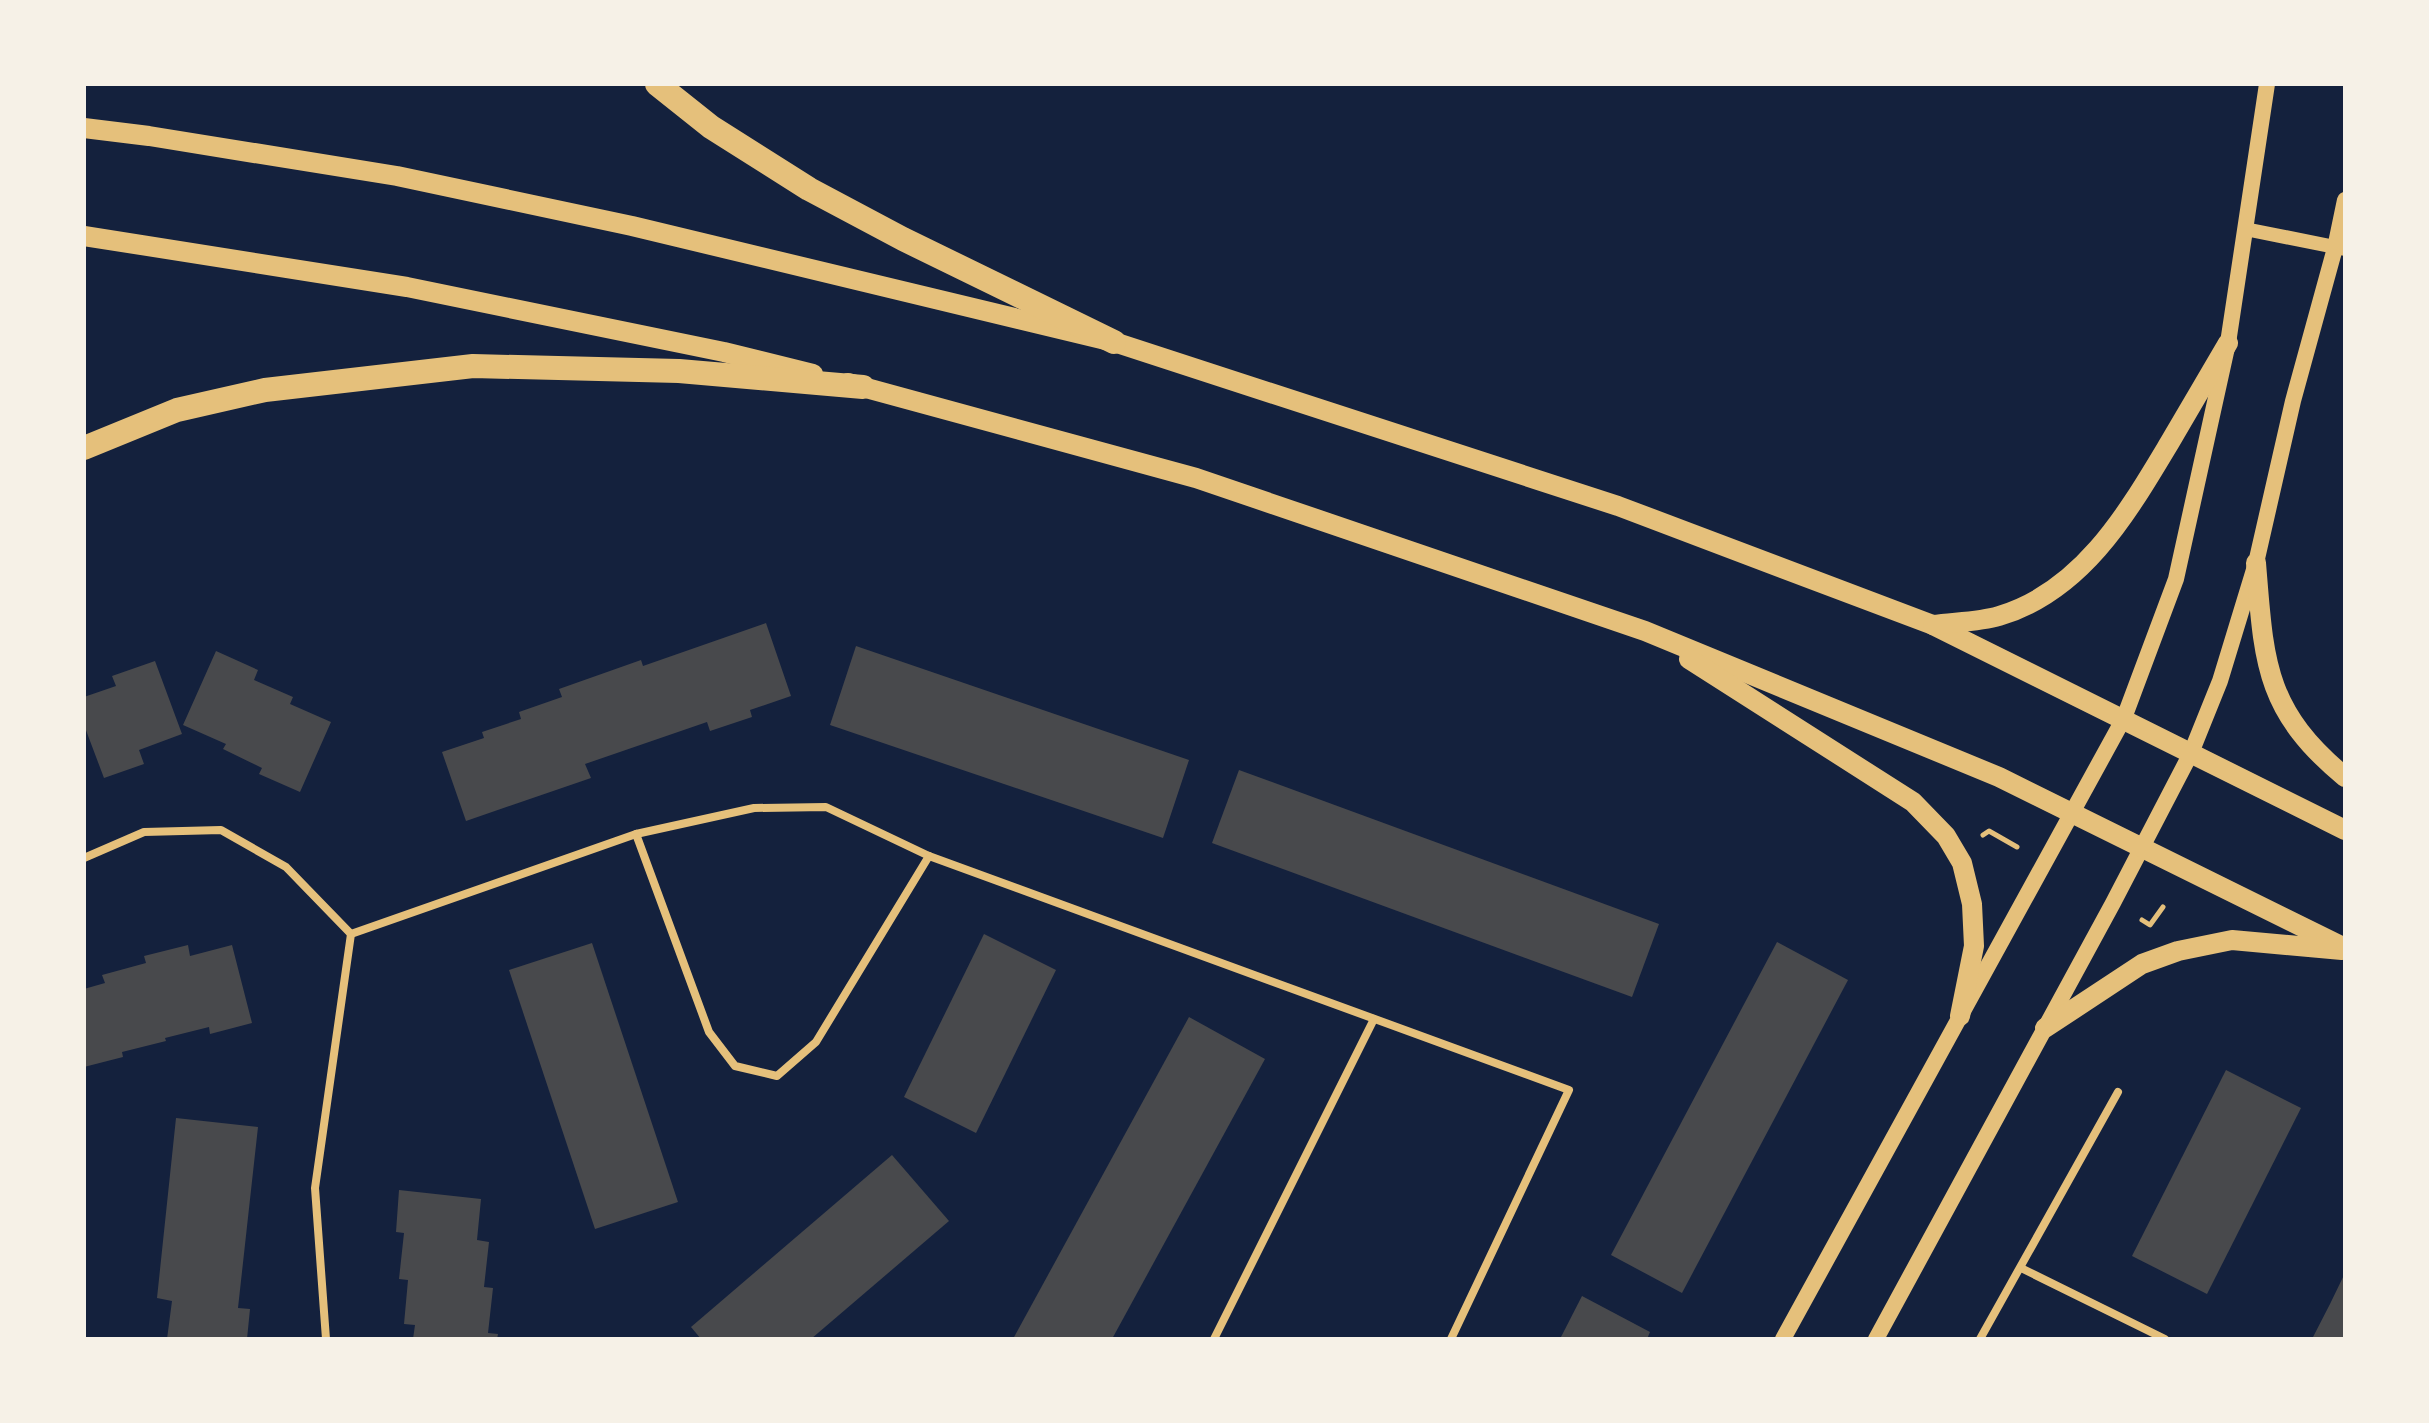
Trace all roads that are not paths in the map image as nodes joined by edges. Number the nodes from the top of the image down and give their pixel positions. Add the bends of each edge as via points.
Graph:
1 (657, 84) edge
2 (2267, 84) edge
3 (84, 128) edge
4 (2345, 200) edge
5 (2245, 229) junction
6 (84, 236) edge
7 (2340, 248) edge
8 (1114, 342) junction
9 (2228, 343) junction
10 (863, 387) junction
11 (84, 448) edge
12 (2256, 563) junction
13 (1933, 625) junction
14 (1645, 631) junction
15 (2124, 718) junction
16 (2191, 753) junction
17 (2345, 777) edge
18 (2073, 814) junction
19 (2345, 830) edge
20 (636, 834) junction
21 (2142, 847) junction
22 (929, 856) junction
23 (84, 858) edge
24 (351, 934) junction
25 (2345, 949) edge
26 (1960, 1016) junction
27 (1374, 1019) junction
28 (2045, 1028) junction
29 (2118, 1092) dead end
30 (2021, 1268) junction
31 (326, 1339) edge
32 (1214, 1339) edge
33 (1451, 1339) edge
34 (1783, 1339) edge
35 (1876, 1339) edge
36 (1980, 1339) edge
37 (2165, 1339) edge

1 - 8 highway via 711,127 809,189
2 - 5 main road
3 - 8 main road via 397,176 632,226
4 - 7 main road
5 - 7 street
5 - 9 main road
6 - 10 main road via 407,287 724,352
7 - 12 main road via 2293,401
8 - 13 main road via 1618,506
9 - 13 main road via 2130,509 2071,577 1998,617
9 - 15 main road via 2176,579
10 - 11 highway via 679,371 473,366 265,390 177,410
10 - 14 main road via 1196,478
12 - 16 main road via 2220,681
12 - 17 main road via 2268,671 2281,704 2302,735
13 - 15 main road
14 - 18 main road via 1999,777
14 - 26 main road via 1913,802 1946,836 1962,863 1972,904 1974,946
15 - 16 main road
15 - 18 main road
16 - 19 main road
16 - 21 main road
18 - 21 main road
18 - 26 main road
20 - 22 street via 754,808 826,807
20 - 22 street via 709,1032 735,1066 777,1076 816,1042
20 - 24 street
21 - 25 main road
21 - 28 main road
22 - 27 street
23 - 24 street via 144,832 221,830 286,867
24 - 31 street via 315,1188
25 - 28 main road via 2232,940 2178,951 2142,964
26 - 34 main road
27 - 32 street
27 - 33 street via 1569,1090
28 - 35 main road
29 - 30 street
30 - 36 street
30 - 37 street

